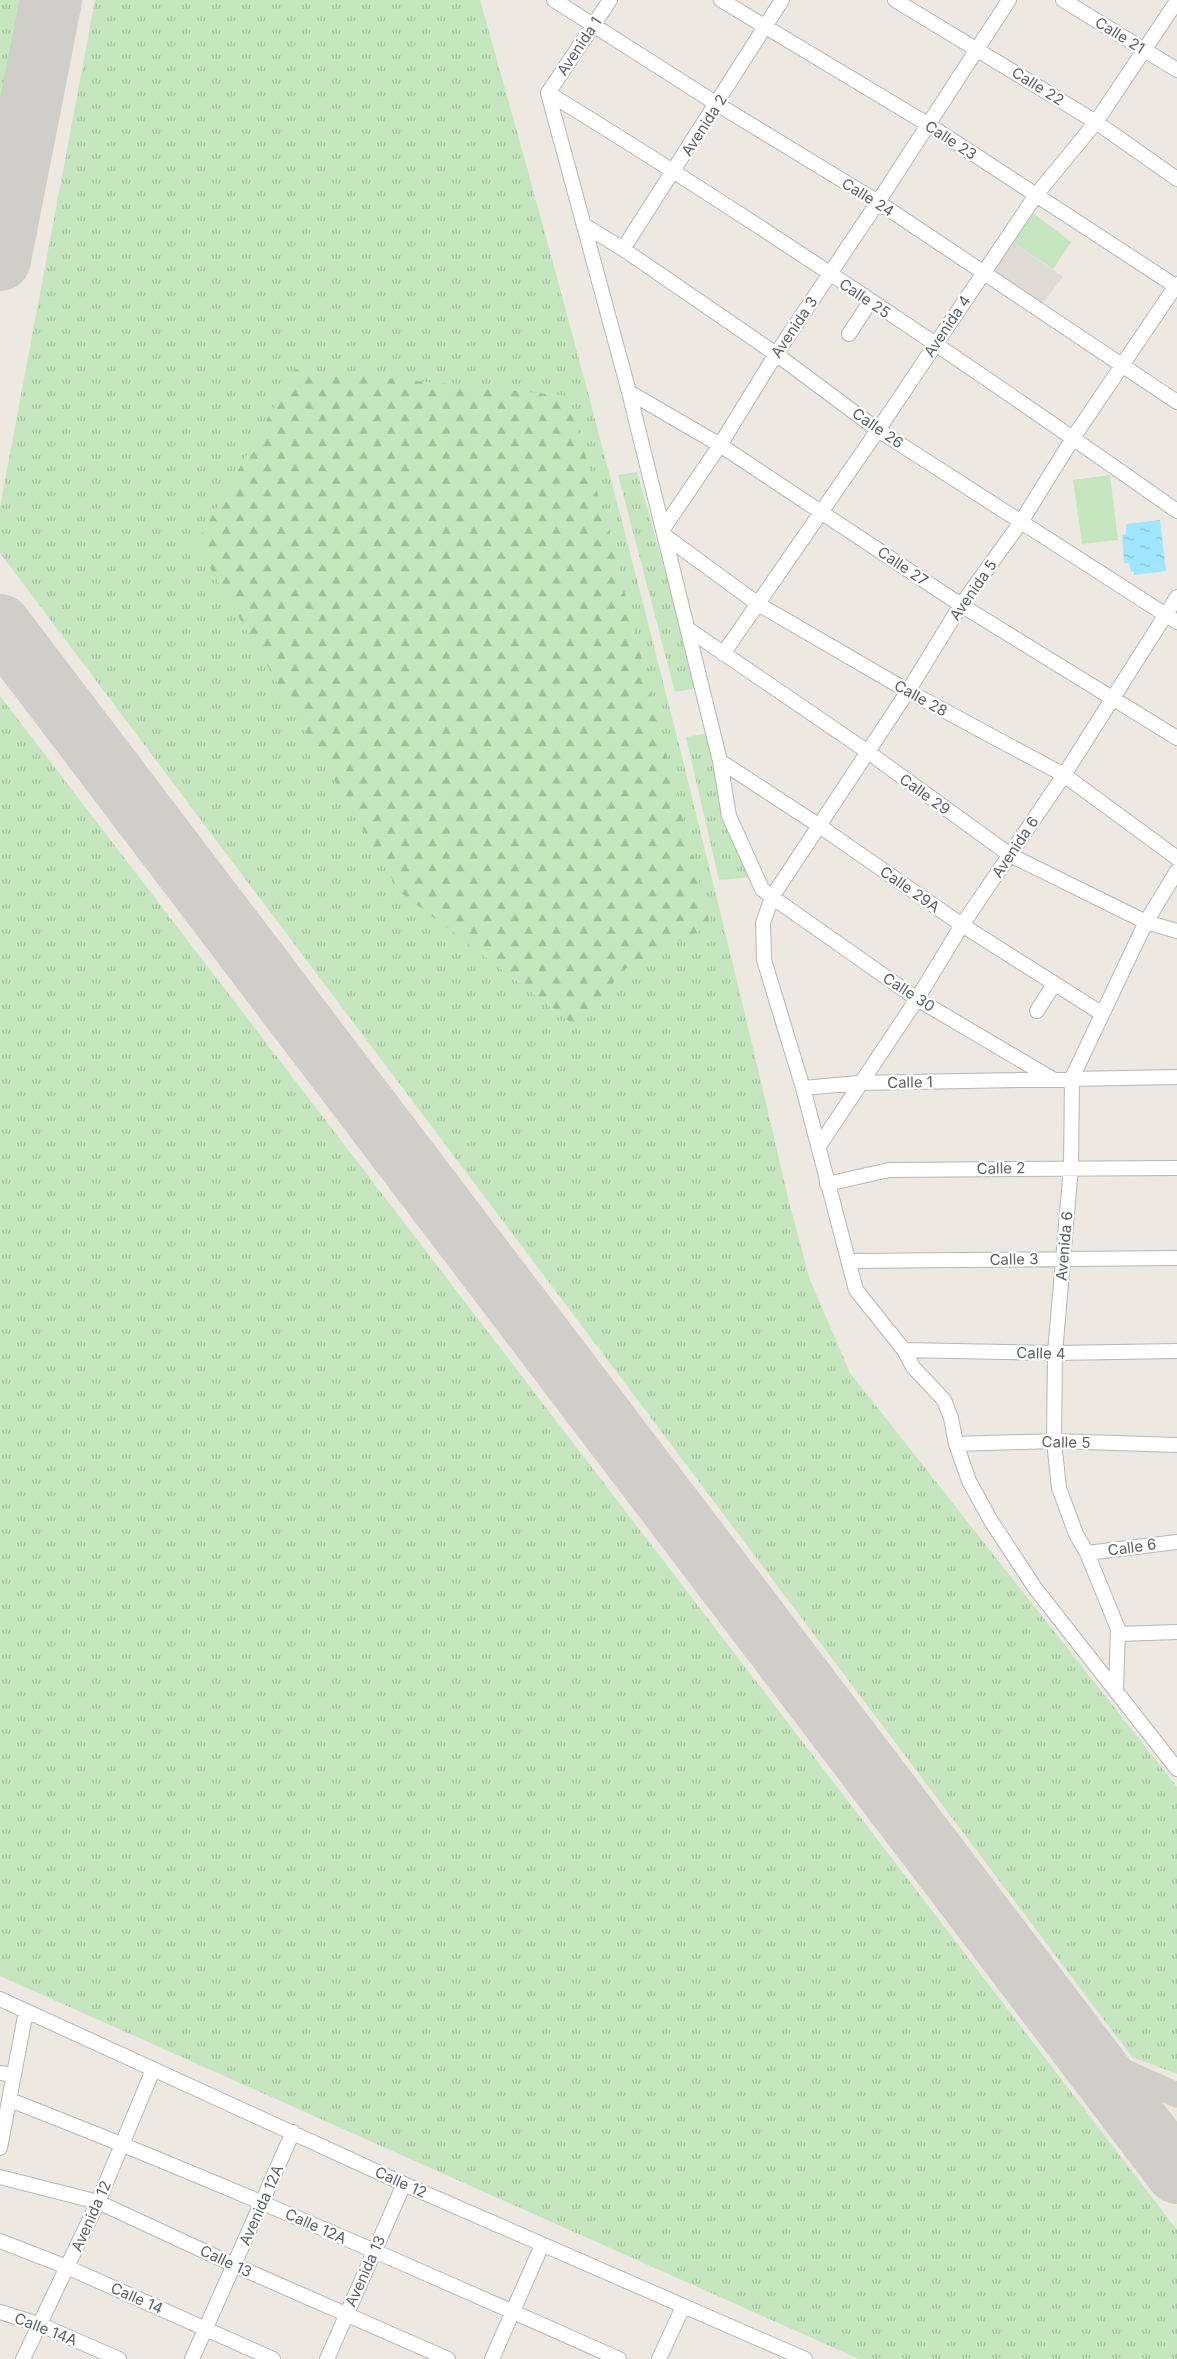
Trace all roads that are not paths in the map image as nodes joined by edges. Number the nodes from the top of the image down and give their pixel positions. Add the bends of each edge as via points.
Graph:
1 (554, 0) edge
2 (610, 0) edge
3 (721, 0) edge
4 (782, 0) edge
5 (895, 0) edge
6 (1009, 0) edge
7 (1064, 0) edge
8 (1177, 2) edge
9 (592, 26) junction
10 (766, 27) junction
11 (976, 48) junction
12 (1144, 49) junction
13 (1177, 70) edge
14 (548, 93) junction
15 (717, 104) junction
16 (1096, 122) junction
17 (929, 125) junction
18 (674, 171) junction
19 (1177, 179) edge
20 (1036, 195) junction
21 (878, 202) junction
22 (584, 225) junction
23 (623, 248) junction
24 (984, 273) junction
25 (830, 275) junction
26 (1177, 286) edge
27 (870, 302) junction
28 (848, 334) dead end
29 (934, 345) junction
30 (776, 354) junction
31 (1121, 365) junction
32 (629, 392) junction
33 (1177, 402) edge
34 (878, 430) junction
35 (1073, 438) junction
36 (720, 444) junction
37 (821, 511) junction
38 (1177, 511) edge
39 (1021, 522) junction
40 (664, 532) junction
41 (1177, 598) edge
42 (758, 604) junction
43 (961, 605) junction
44 (1171, 619) edge
45 (688, 629) junction
46 (723, 654) junction
47 (908, 691) junction
48 (1112, 698) junction
49 (1177, 738) edge
50 (868, 752) junction
51 (720, 762) junction
52 (1064, 775) junction
53 (818, 825) junction
54 (1010, 855) junction
55 (1177, 858) edge
56 (1177, 871) edge
57 (772, 897) junction
58 (1146, 922) junction
59 (962, 925) junction
60 (1177, 931) edge
61 (1054, 984) junction
62 (917, 999) junction
63 (1037, 1011) dead end
64 (1101, 1013) junction
65 (1023, 1061) junction
66 (1177, 1077) edge
67 (1051, 1078) junction
68 (1072, 1078) junction
69 (1017, 1079) junction
70 (859, 1083) junction
71 (803, 1088) junction
72 (819, 1146) junction
73 (1071, 1167) junction
74 (1177, 1168) edge
75 (827, 1184) junction
76 (1177, 1258) edge
77 (1063, 1259) junction
78 (850, 1262) junction
79 (904, 1350) junction
80 (1177, 1351) edge
81 (1055, 1354) junction
82 (1054, 1441) junction
83 (956, 1444) junction
84 (1177, 1445) edge
85 (1177, 1542) edge
86 (1087, 1553) junction
87 (1177, 1632) edge
88 (1119, 1634) junction
89 (1116, 1691) junction
90 (1177, 1769) edge
91 (0, 2000) edge
92 (26, 2011) junction
93 (153, 2070) junction
94 (7, 2074) edge
95 (10, 2100) junction
96 (2, 2128) edge
97 (293, 2132) junction
98 (122, 2143) junction
99 (0, 2148) edge
100 (0, 2177) edge
101 (404, 2184) junction
102 (98, 2202) junction
103 (262, 2203) junction
104 (0, 2242) edge
105 (542, 2245) junction
106 (374, 2252) junction
107 (234, 2265) junction
108 (67, 2267) junction
109 (683, 2307) junction
110 (0, 2312) edge
111 (513, 2312) junction
112 (346, 2315) junction
113 (40, 2325) junction
114 (205, 2328) junction
115 (23, 2359) edge
116 (119, 2359) edge
117 (192, 2359) edge
118 (273, 2359) edge
119 (327, 2359) edge
120 (448, 2359) edge
121 (492, 2359) edge
122 (619, 2359) edge
123 (659, 2359) edge
124 (805, 2359) edge

1 - 9 street, Calle 24
2 - 9 street, Avenida 1
3 - 10 street, Calle 23
4 - 10 street, Avenida 2
5 - 11 street, Calle 22
6 - 11 street, Avenida 3
7 - 12 street, Calle 21
8 - 12 street, Avenida 4
9 - 14 street, Avenida 1
9 - 15 street, Calle 24
10 - 15 street, Avenida 2
10 - 17 street, Calle 23
11 - 16 street, Calle 22
11 - 17 street, Avenida 3
12 - 13 street, Calle 21
12 - 16 street, Avenida 4
14 - 18 street, Calle 25
14 - 22 street, Calle 30
15 - 18 street, Avenida 2
15 - 21 street, Calle 24
16 - 19 street, Calle 22
16 - 20 street, Avenida 4
17 - 20 street, Calle 23
17 - 21 street, Avenida 3
18 - 23 street, Avenida 2
18 - 25 street, Calle 25
20 - 24 street, Avenida 4
20 - 26 street, Calle 23
21 - 24 street, Calle 24
21 - 25 street, Avenida 3
22 - 23 street, Calle 26
22 - 32 street, Calle 30
23 - 30 street, Calle 26
24 - 29 street, Avenida 4
24 - 31 street, Calle 24
25 - 27 street, Calle 25
25 - 30 street, Avenida 3
26 - 31 street, Avenida 5
27 - 28 street
27 - 29 street, Calle 25
29 - 34 street, Avenida 4
29 - 35 street, Calle 25
30 - 34 street, Calle 26
30 - 36 street, Avenida 3
31 - 33 street, Calle 24
31 - 35 street, Avenida 5
32 - 36 street, Calle 27
32 - 40 street, Calle 30
34 - 37 street, Avenida 4
34 - 39 street, Calle 26
35 - 38 street, Calle 25
35 - 39 street, Avenida 5
36 - 37 street, Calle 27
36 - 40 street, Avenida 3
37 - 42 street, Avenida 4
37 - 43 street, Calle 27
39 - 43 street, Avenida 5
39 - 44 street, Calle 26
40 - 42 street, Calle 28
40 - 45 street, Calle 30
41 - 44 street, Avenida 6
42 - 46 street, Avenida 4
42 - 47 street, Calle 28
43 - 47 street, Avenida 5
43 - 48 street, Calle 27
44 - 48 street, Avenida 6
45 - 46 street, Calle 29
45 - 51 street, Calle 30
46 - 50 street, Calle 29
47 - 50 street, Avenida 5
47 - 52 street, Calle 28
48 - 49 street, Calle 27
48 - 52 street, Avenida 6
50 - 53 street, Avenida 5
50 - 54 street, Calle 29
51 - 53 street, Calle 29A
51 - 57 street, Calle 30 via 729,816 762,888
52 - 54 street, Avenida 6
52 - 55 street, Calle 28
53 - 57 street, Avenida 5
53 - 59 street, Calle 29A
54 - 58 street, Calle 29
54 - 59 street, Avenida 6
56 - 58 street, Avenida 6
57 - 62 street, Calle 30
57 - 71 street, Avenida 5 via 763,923 764,960
58 - 60 street, Calle 29
58 - 64 street, Avenida 6
59 - 61 street, Calle 29A
59 - 62 street, Avenida 6
61 - 63 street
61 - 64 street, Calle 29A
62 - 65 street, Calle 30
62 - 70 street, Avenida 6
64 - 68 street, Avenida 6
65 - 67 street, Calle 30
65 - 69 street
66 - 68 street, Calle 1
67 - 68 street, Calle 1
67 - 69 street, Calle 1
68 - 73 street, Avenida 6
69 - 70 street, Calle 1
70 - 71 street, Calle 1
70 - 72 street, Avenida 6
71 - 72 street, Avenida 5
72 - 75 street, Avenida 5
73 - 74 street, Calle 2
73 - 75 street, Calle 2 via 889,1170
73 - 77 street, Avenida 6
75 - 78 street, Avenida 5
76 - 77 street, Calle 3
77 - 78 street, Calle 3
77 - 81 street, Avenida 6
78 - 79 street, Avenida 5 via 856,1290
79 - 81 street, Calle 4
79 - 83 street, Avenida 5 via 913,1367 944,1400
80 - 81 street, Calle 4
81 - 82 street, Avenida 6
82 - 83 street, Calle 5
82 - 84 street, Calle 5
82 - 86 street, Avenida 6 via 1059,1488 1076,1534
83 - 89 street, Avenida 5 via 969,1481 991,1521 1035,1588
85 - 86 street, Calle 6
86 - 88 street, Avenida 6
87 - 88 street
88 - 89 street
89 - 90 street, Avenida 5
91 - 92 street, Calle 12
92 - 93 street, Calle 12
92 - 94 street
93 - 97 street, Calle 12
93 - 98 street, Avenida 12
94 - 95 street
95 - 96 street
95 - 98 street, Calle 12A
96 - 99 street
97 - 101 street, Calle 12
97 - 103 street, Avenida 12A
98 - 102 street, Avenida 12
98 - 103 street, Calle 12A
100 - 102 street, Calle 13
101 - 105 street, Calle 12
101 - 106 street, Avenida 13
102 - 107 street, Calle 13
102 - 108 street, Avenida 12
103 - 106 street, Calle 12A
103 - 107 street, Avenida 12A
104 - 108 street, Calle 14
105 - 109 street, Calle 12
105 - 111 street
106 - 111 street, Calle 12A
106 - 112 street, Avenida 13
107 - 112 street, Calle 13
107 - 114 street, Avenida 12A
108 - 113 street, Avenida 12
108 - 114 street, Calle 14
109 - 123 street
109 - 124 street, Calle 12
110 - 113 street, Calle 14A
111 - 121 street
111 - 122 street, Calle 12A
112 - 119 street, Avenida 13
112 - 120 street, Calle 13
113 - 115 street, Avenida 12
113 - 116 street, Calle 14A
114 - 117 street, Avenida 12A
114 - 118 street, Calle 14

